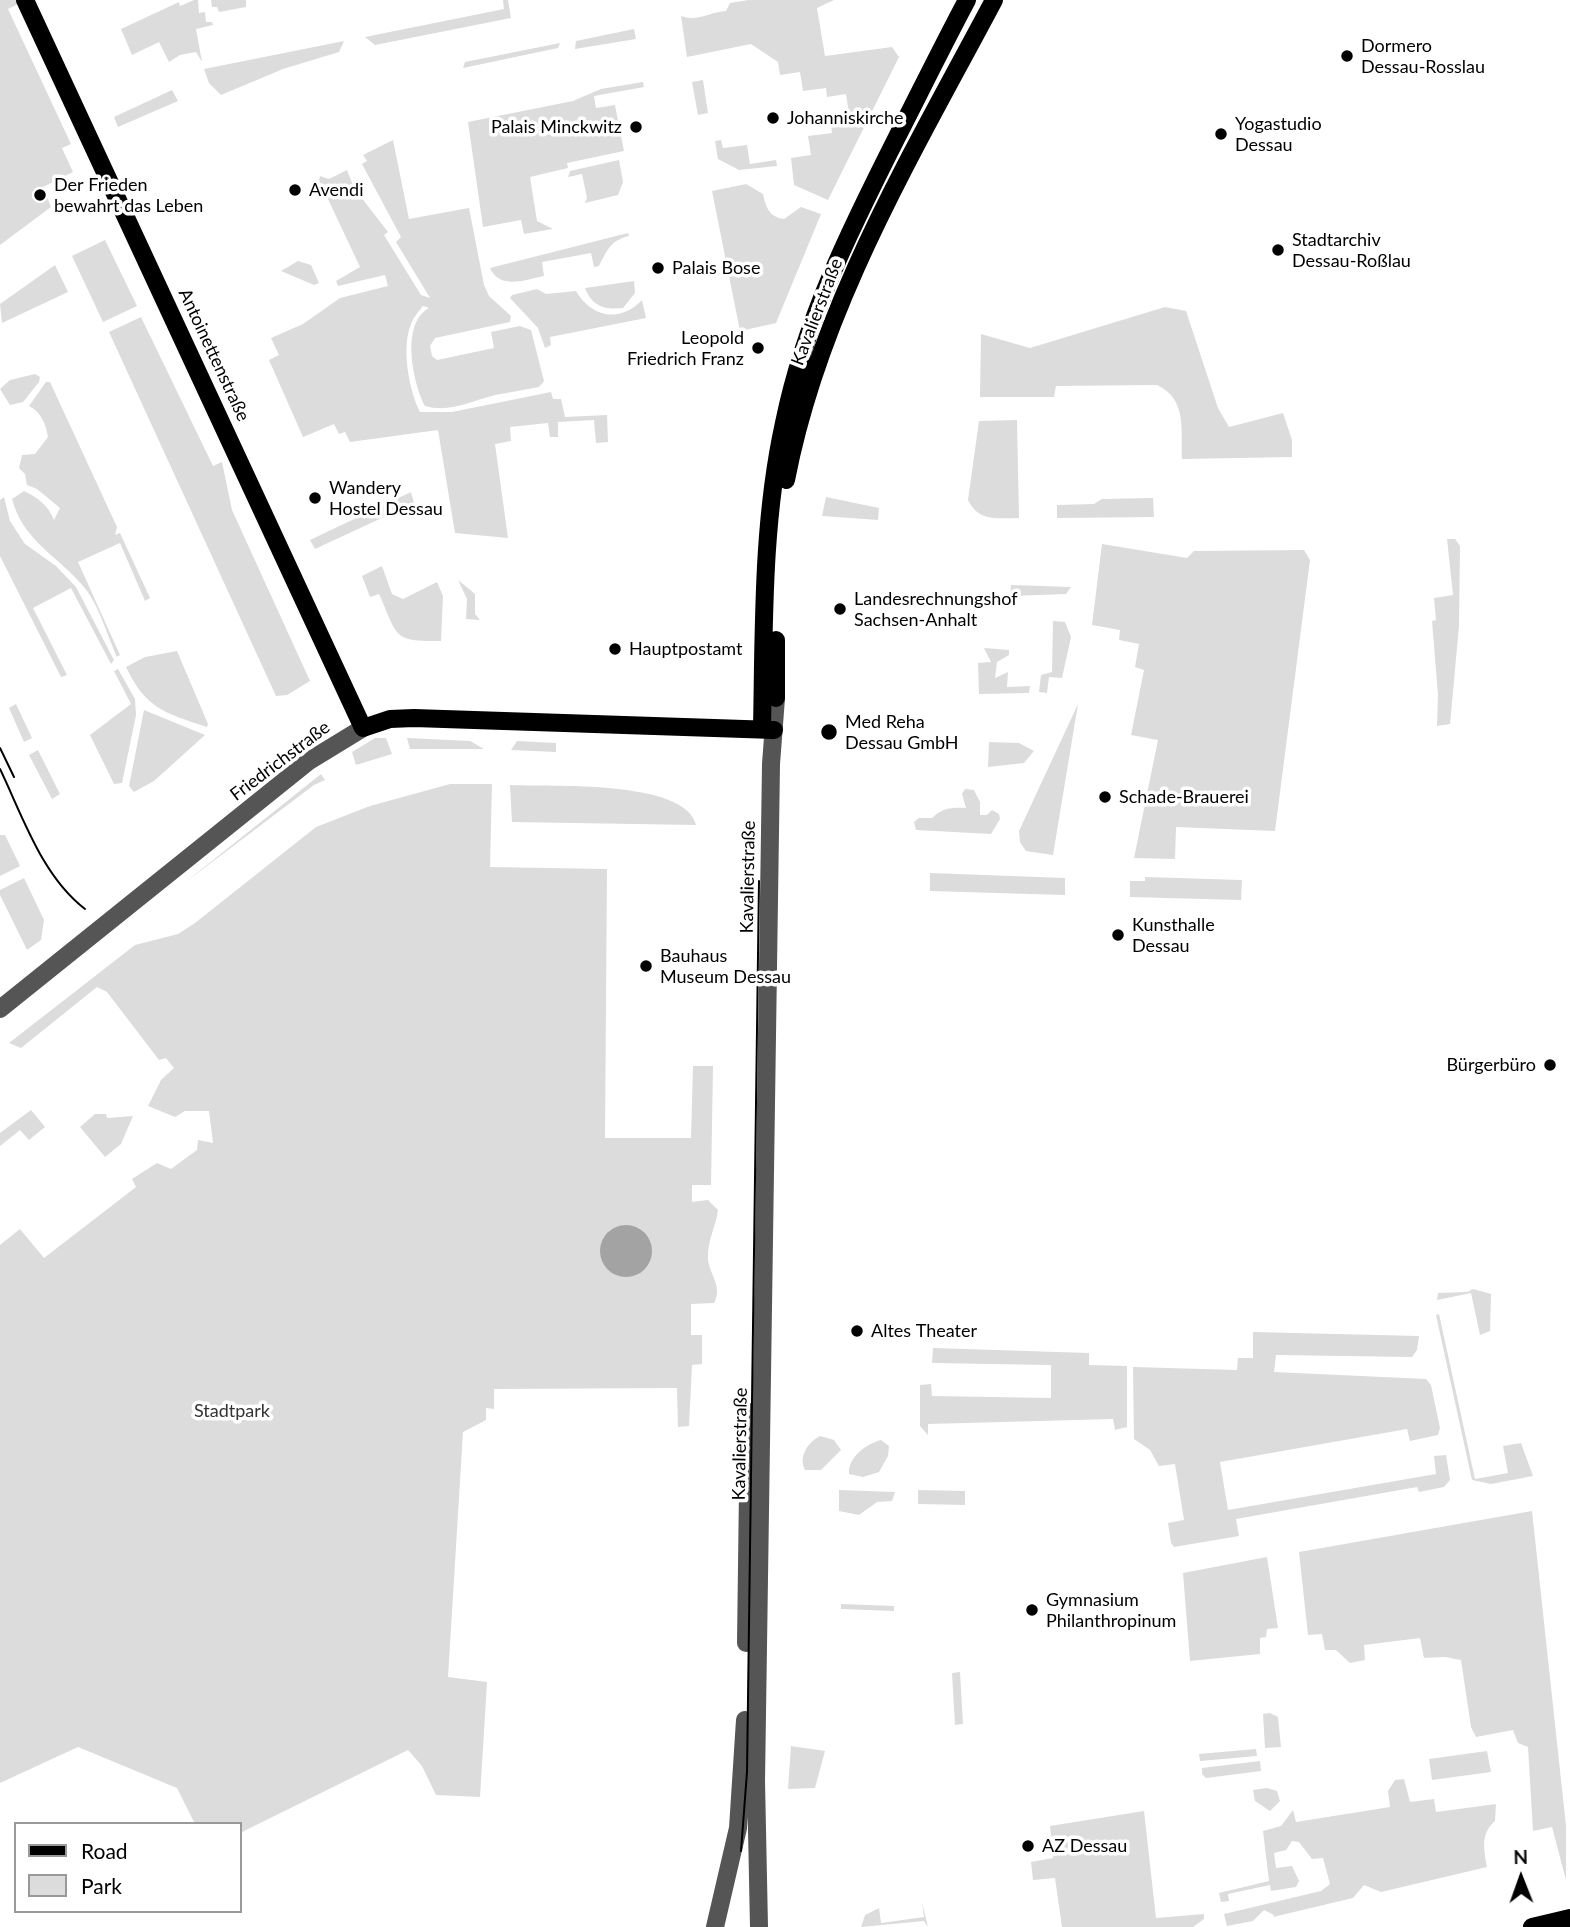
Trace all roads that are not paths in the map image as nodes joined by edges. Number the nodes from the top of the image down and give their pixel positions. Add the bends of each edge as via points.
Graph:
1 (25, 0) edge
2 (967, 0) edge
3 (994, 0) edge
4 (776, 698) joint
5 (363, 728) junction
6 (768, 729) junction
7 (0, 1009) edge
8 (1570, 1918) edge
9 (715, 1927) edge
10 (760, 1927) edge
11 (1532, 1927) edge

1 - 5 main road, Antoinettenstraße
2 - 6 main road, Kavalierstraße via 829,276 802,353 784,423 769,520
3 - 4 main road, Kavalierstraße via 866,245 801,415 779,531
4 - 6 street, Kavalierstraße
5 - 6 main road, Friedrichstraße via 390,719 414,718
5 - 7 street, Friedrichstraße via 309,761
6 - 9 street, Kavalierstraße via 743,1772 738,1828
6 - 10 street, Kavalierstraße via 756,1781
8 - 11 main road

